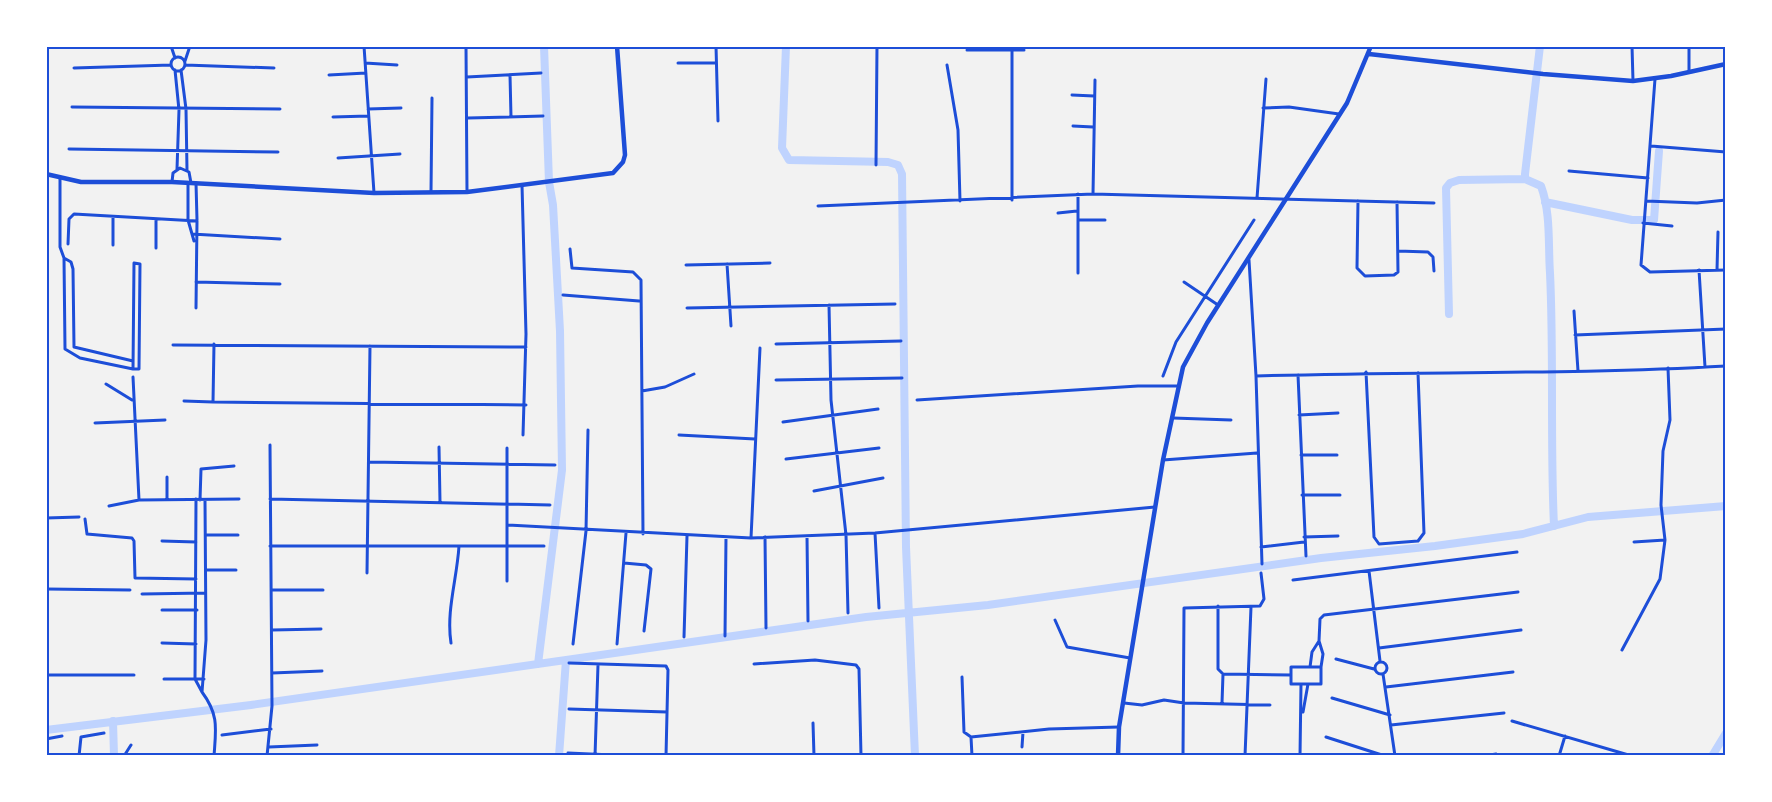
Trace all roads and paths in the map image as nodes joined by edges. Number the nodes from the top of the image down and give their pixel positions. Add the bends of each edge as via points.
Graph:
1 (171, 46) edge
2 (190, 46) edge
3 (364, 46) edge
4 (466, 46) edge
5 (617, 46) edge
6 (716, 46) edge
7 (877, 46) edge
8 (1371, 46) edge
9 (1632, 46) edge
10 (1689, 46) edge
11 (1007, 48) edge
12 (967, 50) dead end
13 (1012, 50) junction
14 (1024, 50) dead end
15 (1369, 54) junction
16 (175, 58) junction
17 (185, 63) junction
18 (365, 63) junction
19 (678, 63) dead end
20 (716, 63) junction
21 (171, 64) junction
22 (1725, 64) edge
23 (398, 65) dead end
24 (947, 65) dead end
25 (74, 68) dead end
26 (274, 68) dead end
27 (175, 70) junction
28 (181, 70) junction
29 (1689, 72) junction
30 (366, 73) junction
31 (541, 73) dead end
32 (329, 75) dead end
33 (510, 75) junction
34 (467, 77) junction
35 (1655, 78) junction
36 (1266, 79) dead end
37 (1095, 80) dead end
38 (1632, 81) junction
39 (1072, 95) dead end
40 (1094, 96) junction
41 (432, 98) dead end
42 (72, 107) dead end
43 (400, 108) dead end
44 (1263, 108) junction
45 (186, 109) junction
46 (280, 109) dead end
47 (368, 109) junction
48 (179, 110) junction
49 (1341, 114) junction
50 (368, 116) junction
51 (543, 116) dead end
52 (333, 117) dead end
53 (511, 117) junction
54 (468, 118) junction
55 (718, 122) dead end
56 (1073, 126) dead end
57 (1093, 127) junction
58 (1651, 146) junction
59 (69, 149) dead end
60 (187, 149) junction
61 (179, 150) junction
62 (278, 152) dead end
63 (1725, 152) edge
64 (400, 154) dead end
65 (371, 155) junction
66 (338, 158) dead end
67 (876, 165) dead end
68 (177, 169) junction
69 (187, 170) junction
70 (1569, 171) dead end
71 (46, 174) edge
72 (60, 178) junction
73 (1648, 178) junction
74 (172, 182) junction
75 (192, 183) junction
76 (522, 186) junction
77 (467, 192) junction
78 (374, 193) junction
79 (431, 193) junction
80 (1093, 194) junction
81 (1078, 195) junction
82 (1257, 198) junction
83 (1288, 198) junction
84 (1012, 200) junction
85 (1725, 200) edge
86 (960, 201) junction
87 (1358, 201) junction
88 (1646, 201) junction
89 (1397, 202) junction
90 (1434, 203) dead end
91 (818, 206) dead end
92 (1078, 212) junction
93 (1058, 213) dead end
94 (113, 218) junction
95 (156, 219) junction
96 (188, 220) junction
97 (197, 220) junction
98 (1078, 220) junction
99 (1105, 220) dead end
100 (1254, 220) dead end
101 (1644, 223) junction
102 (1672, 226) dead end
103 (1718, 232) dead end
104 (194, 234) junction
105 (279, 239) dead end
106 (68, 244) dead end
107 (113, 245) dead end
108 (156, 248) dead end
109 (570, 249) dead end
110 (1398, 251) junction
111 (1249, 257) junction
112 (64, 258) junction
113 (770, 263) dead end
114 (727, 264) junction
115 (686, 265) dead end
116 (1699, 270) junction
117 (1717, 270) junction
118 (1725, 270) edge
119 (1434, 271) dead end
120 (1078, 273) dead end
121 (196, 282) junction
122 (1184, 282) dead end
123 (280, 284) dead end
124 (563, 295) dead end
125 (1204, 295) junction
126 (133, 300) junction
127 (140, 300) junction
128 (639, 301) junction
129 (895, 304) dead end
130 (829, 305) junction
131 (1218, 305) junction
132 (730, 307) junction
133 (196, 308) dead end
134 (687, 308) dead end
135 (1574, 311) dead end
136 (731, 326) dead end
137 (1725, 329) edge
138 (1701, 330) junction
139 (1575, 335) junction
140 (901, 341) dead end
141 (830, 342) junction
142 (214, 344) junction
143 (776, 344) dead end
144 (173, 345) dead end
145 (370, 346) junction
146 (526, 347) junction
147 (760, 348) dead end
148 (133, 362) junction
149 (139, 362) junction
150 (1725, 366) edge
151 (1705, 367) junction
152 (1668, 368) junction
153 (133, 369) junction
154 (1578, 371) junction
155 (1366, 372) junction
156 (1418, 373) junction
157 (694, 374) dead end
158 (1298, 375) junction
159 (1163, 376) dead end
160 (1256, 376) junction
161 (133, 377) dead end
162 (902, 378) dead end
163 (830, 380) junction
164 (776, 381) dead end
165 (106, 384) dead end
166 (1177, 386) junction
167 (641, 392) junction
168 (917, 400) dead end
169 (133, 401) junction
170 (184, 401) dead end
171 (213, 402) junction
172 (369, 403) junction
173 (526, 405) junction
174 (878, 409) dead end
175 (1338, 413) dead end
176 (1299, 415) junction
177 (833, 417) junction
178 (1171, 418) junction
179 (165, 420) dead end
180 (1231, 420) dead end
181 (134, 422) junction
182 (783, 422) dead end
183 (95, 423) dead end
184 (588, 430) dead end
185 (524, 435) dead end
186 (679, 435) dead end
187 (756, 439) junction
188 (270, 444) dead end
189 (439, 447) dead end
190 (507, 448) dead end
191 (879, 448) dead end
192 (837, 452) junction
193 (1257, 453) junction
194 (1301, 455) junction
195 (1337, 455) dead end
196 (786, 459) dead end
197 (1163, 460) junction
198 (369, 462) junction
199 (440, 463) junction
200 (507, 464) junction
201 (555, 465) dead end
202 (234, 466) dead end
203 (167, 477) dead end
204 (882, 478) dead end
205 (841, 487) junction
206 (814, 491) dead end
207 (1302, 495) junction
208 (1340, 495) dead end
209 (239, 499) dead end
210 (270, 499) junction
211 (139, 500) junction
212 (168, 500) junction
213 (198, 500) junction
214 (206, 500) junction
215 (369, 501) junction
216 (440, 502) junction
217 (507, 503) junction
218 (550, 505) dead end
219 (109, 506) dead end
220 (1156, 507) junction
221 (46, 518) edge
222 (80, 518) dead end
223 (85, 519) dead end
224 (507, 525) junction
225 (586, 531) junction
226 (626, 533) junction
227 (875, 533) junction
228 (644, 534) junction
229 (206, 535) junction
230 (237, 535) dead end
231 (846, 535) junction
232 (687, 536) junction
233 (807, 536) junction
234 (1338, 536) dead end
235 (726, 537) junction
236 (765, 537) junction
237 (1304, 537) junction
238 (751, 538) junction
239 (1665, 540) junction
240 (162, 542) dead end
241 (196, 542) junction
242 (1305, 542) junction
243 (1634, 542) dead end
244 (270, 546) junction
245 (368, 546) junction
246 (459, 546) junction
247 (507, 546) junction
248 (544, 546) dead end
249 (1262, 547) junction
250 (1518, 552) dead end
251 (1306, 556) dead end
252 (624, 563) junction
253 (1262, 564) dead end
254 (206, 570) junction
255 (236, 570) dead end
256 (1369, 571) junction
257 (367, 573) dead end
258 (1261, 573) dead end
259 (196, 579) junction
260 (1293, 580) dead end
261 (507, 581) dead end
262 (46, 589) edge
263 (130, 590) dead end
264 (272, 590) junction
265 (323, 590) dead end
266 (1518, 592) dead end
267 (196, 593) junction
268 (205, 593) junction
269 (142, 594) dead end
270 (1218, 606) junction
271 (879, 608) dead end
272 (1251, 608) junction
273 (162, 610) dead end
274 (197, 610) junction
275 (1374, 610) junction
276 (848, 613) dead end
277 (1055, 620) dead end
278 (808, 621) dead end
279 (766, 628) dead end
280 (321, 629) dead end
281 (271, 630) junction
282 (1521, 630) dead end
283 (644, 631) dead end
284 (725, 636) dead end
285 (684, 638) dead end
286 (206, 640) junction
287 (1319, 641) junction
288 (197, 642) junction
289 (162, 643) dead end
290 (451, 643) dead end
291 (573, 644) dead end
292 (617, 644) dead end
293 (1379, 648) junction
294 (1622, 650) dead end
295 (1131, 658) junction
296 (1336, 659) dead end
297 (1380, 662) junction
298 (569, 663) dead end
299 (754, 663) dead end
300 (598, 665) junction
301 (1310, 667) junction
302 (1321, 668) junction
303 (1374, 669) junction
304 (322, 671) dead end
305 (1513, 672) dead end
306 (272, 673) junction
307 (1248, 673) junction
308 (1223, 674) junction
309 (1383, 674) junction
310 (46, 675) edge
311 (134, 675) dead end
312 (1291, 675) junction
313 (962, 676) dead end
314 (164, 679) dead end
315 (195, 679) junction
316 (204, 679) junction
317 (1301, 684) junction
318 (1308, 684) junction
319 (1386, 687) junction
320 (202, 692) junction
321 (1332, 698) dead end
322 (1124, 703) junction
323 (1184, 703) junction
324 (1222, 704) junction
325 (1247, 704) junction
326 (1270, 705) dead end
327 (569, 709) dead end
328 (597, 710) junction
329 (667, 712) junction
330 (1504, 713) dead end
331 (1303, 714) junction
332 (1390, 715) junction
333 (1512, 721) dead end
334 (813, 723) dead end
335 (1391, 725) junction
336 (1119, 727) junction
337 (271, 729) junction
338 (1023, 732) junction
339 (104, 733) dead end
340 (222, 735) dead end
341 (62, 736) dead end
342 (1565, 736) junction
343 (971, 737) junction
344 (1326, 737) dead end
345 (46, 739) edge
346 (131, 745) dead end
347 (317, 745) dead end
348 (269, 747) junction
349 (1022, 747) dead end
350 (568, 753) dead end
351 (1496, 754) dead end
352 (596, 755) edge
353 (79, 756) edge
354 (124, 756) edge
355 (214, 756) edge
356 (267, 756) edge
357 (635, 756) edge
358 (666, 756) edge
359 (814, 756) edge
360 (861, 756) edge
361 (972, 756) edge
362 (1118, 756) edge
363 (1183, 756) edge
364 (1245, 756) edge
365 (1300, 756) edge
366 (1384, 756) edge
367 (1395, 756) edge
368 (1484, 756) edge
369 (1559, 756) edge
370 (1632, 756) edge

1 - 16 street
2 - 17 street
3 - 18 street
4 - 34 street
5 - 76 main road via 623,162 613,173
6 - 20 street
7 - 67 street
8 - 15 main road
9 - 38 street
10 - 29 street
11 - 12 street
11 - 13 street
13 - 14 street
13 - 84 street
15 - 38 main road
15 - 49 main road
16 - 17 street via 180,57
16 - 21 street
17 - 26 street
17 - 28 street
18 - 23 street
18 - 30 street
19 - 20 street
20 - 55 street
21 - 25 street
21 - 27 street
22 - 29 main road
24 - 86 street via 958,130
27 - 28 street
27 - 48 street
28 - 45 street
29 - 35 main road
30 - 32 street
30 - 47 street
31 - 33 street
33 - 34 street
33 - 53 street
34 - 54 street
35 - 38 main road
35 - 58 street
36 - 44 street
37 - 40 street
39 - 40 street
40 - 57 street
41 - 79 street
42 - 48 street
43 - 47 street
44 - 49 street
44 - 82 street
45 - 46 street
45 - 48 street
45 - 60 street
47 - 50 street
48 - 61 street
49 - 83 main road
50 - 52 street
50 - 65 street
51 - 53 street
53 - 54 street
54 - 77 street
56 - 57 street
57 - 80 street
58 - 63 street
58 - 73 street
59 - 61 street
60 - 61 street
60 - 62 street
60 - 69 street
61 - 68 street
64 - 65 street
65 - 66 street
65 - 78 street
68 - 69 street
68 - 74 street
69 - 75 street
70 - 73 street
71 - 72 main road
72 - 74 main road via 81,182
72 - 112 street via 60,247
73 - 88 street
74 - 75 main road
75 - 78 main road
75 - 96 street
75 - 97 street
76 - 77 main road
76 - 146 street
77 - 79 main road
78 - 79 main road
80 - 81 street
80 - 82 street
81 - 84 street
81 - 92 street
82 - 83 street
83 - 87 street
83 - 111 main road
84 - 86 street
85 - 88 street
86 - 91 street
87 - 89 street
87 - 110 street via 1360,273 1394,275 1399,268
88 - 101 street
89 - 90 street
89 - 110 street
92 - 93 street
92 - 98 street
94 - 95 street
94 - 106 street via 70,215
94 - 107 street
95 - 96 street
95 - 108 street
96 - 97 street
96 - 104 street
97 - 104 street
98 - 99 street
98 - 120 street
100 - 125 street
101 - 102 street
101 - 116 street via 1640,260 1644,269
103 - 117 street
104 - 105 street
104 - 121 street
109 - 128 street via 572,268 638,275
110 - 119 street via 1428,252
111 - 131 main road
111 - 160 street
112 - 148 street via 73,269 74,347
112 - 153 street via 65,349 80,358
113 - 114 street
114 - 115 street
114 - 132 street
116 - 117 street
116 - 138 street
117 - 118 street
121 - 123 street
121 - 133 street
122 - 125 street
124 - 128 street
125 - 131 street
125 - 159 street via 1176,342
126 - 127 street
126 - 127 street via 134,263 140,264
126 - 148 street
127 - 149 street
128 - 167 street
129 - 130 street
130 - 132 street
130 - 141 street
131 - 166 main road
132 - 134 street
132 - 136 street
135 - 139 street
137 - 138 street
138 - 139 street
138 - 151 street
139 - 154 street
140 - 141 street
141 - 143 street
141 - 163 street
142 - 144 street
142 - 145 street
142 - 171 street
145 - 146 street
145 - 172 street
146 - 173 street
147 - 187 street
148 - 149 street
148 - 153 street
149 - 153 street via 139,369
150 - 151 street
151 - 152 street
152 - 154 street
152 - 239 street via 1670,420 1661,505
154 - 156 street
155 - 156 street
155 - 156 street via 1374,537 1379,544 1389,545 1418,542 1424,533
155 - 158 street
157 - 167 street
158 - 160 street
158 - 176 street
160 - 193 street
161 - 169 street
162 - 163 street
163 - 164 street
163 - 177 street
165 - 169 street
166 - 168 street
166 - 178 main road
167 - 228 street
169 - 181 street
170 - 171 street
171 - 172 street
172 - 173 street
172 - 198 street
173 - 185 street
174 - 177 street
175 - 176 street
176 - 194 street
177 - 182 street
177 - 192 street
178 - 180 street
178 - 197 main road
179 - 181 street
181 - 183 street
181 - 211 street
184 - 225 street
186 - 187 street
187 - 238 street
188 - 210 street
189 - 199 street
190 - 200 street
191 - 192 street
192 - 196 street
192 - 205 street
193 - 197 street
193 - 249 street
194 - 195 street
194 - 207 street
197 - 220 main road
198 - 199 street
198 - 215 street
199 - 200 street
199 - 216 street
200 - 201 street
200 - 217 street
202 - 213 street via 201,469
203 - 212 street
204 - 205 street
205 - 206 street
205 - 231 street
207 - 208 street
207 - 237 street
209 - 214 street
210 - 215 street
210 - 244 street
211 - 212 street
211 - 219 street
212 - 213 street
213 - 214 street
213 - 241 street
214 - 229 street
215 - 216 street
215 - 245 street
216 - 217 street
217 - 218 street
217 - 224 street
220 - 227 street
220 - 295 main road
221 - 222 street
223 - 259 street via 87,534 132,538 135,578
224 - 225 street
224 - 247 street
225 - 226 street
225 - 291 street
226 - 228 street
226 - 252 street
227 - 231 street
227 - 271 street
228 - 232 street
229 - 230 street
229 - 254 street
231 - 233 street
231 - 276 street
232 - 235 street
232 - 285 street
233 - 236 street
233 - 278 street
234 - 237 street
235 - 238 street
235 - 284 street
236 - 238 street
236 - 279 street
237 - 242 street
239 - 243 street
239 - 294 street via 1660,579
240 - 241 street
241 - 259 street
242 - 249 street
242 - 251 street
244 - 245 street
244 - 264 street
245 - 246 street
245 - 257 street
246 - 247 street
246 - 290 street via 457,581 447,621
247 - 248 street
247 - 261 street
249 - 253 street
250 - 256 street
252 - 283 street via 651,568
252 - 292 street
254 - 255 street
254 - 268 street
256 - 260 street
256 - 275 street
258 - 272 street via 1263,605
259 - 267 street
262 - 263 street
264 - 265 street
264 - 281 street
266 - 275 street
267 - 268 street
267 - 269 street
267 - 274 street
268 - 286 street
270 - 272 street
270 - 308 street via 1218,669
270 - 323 street via 1184,608
272 - 307 street
273 - 274 street
274 - 288 street
275 - 287 street via 1324,615 1320,619
275 - 293 street
277 - 295 street via 1066,647
280 - 281 street
281 - 306 street
282 - 293 street
286 - 288 street
286 - 316 street
287 - 301 street via 1312,652
287 - 302 street via 1323,654
288 - 289 street
288 - 315 street
293 - 297 street
295 - 322 main road
296 - 303 street
297 - 303 street
297 - 309 street via 1387,668
298 - 300 street
299 - 360 street via 815,660 856,665
300 - 328 street
300 - 329 street via 666,666
301 - 302 street
301 - 312 street via 1291,667
302 - 318 street via 1320,684
303 - 309 street
304 - 306 street
305 - 319 street
306 - 337 street
307 - 308 street
307 - 312 street
307 - 325 street
308 - 324 street
309 - 319 street
310 - 311 street
312 - 317 street via 1291,684
313 - 343 street via 964,732
314 - 315 street
315 - 316 street
315 - 320 street
316 - 320 street
317 - 318 street
317 - 331 street
318 - 331 street
319 - 332 street
320 - 355 street via 213,705 215,715
321 - 332 street
322 - 323 street
322 - 336 main road
323 - 324 street
323 - 363 street
324 - 325 street
325 - 326 street
325 - 364 street
327 - 328 street
328 - 329 street
328 - 352 street
329 - 358 street
330 - 335 street
331 - 365 street
332 - 335 street
333 - 342 street
334 - 359 street
335 - 367 street
336 - 338 street
336 - 362 main road
337 - 340 street
337 - 348 street
338 - 343 street
338 - 349 street
339 - 353 street via 81,737
341 - 345 street
342 - 369 street
342 - 370 street
343 - 361 street
344 - 366 street
346 - 354 street
347 - 348 street
348 - 356 street
350 - 352 street
351 - 368 street
352 - 357 street

